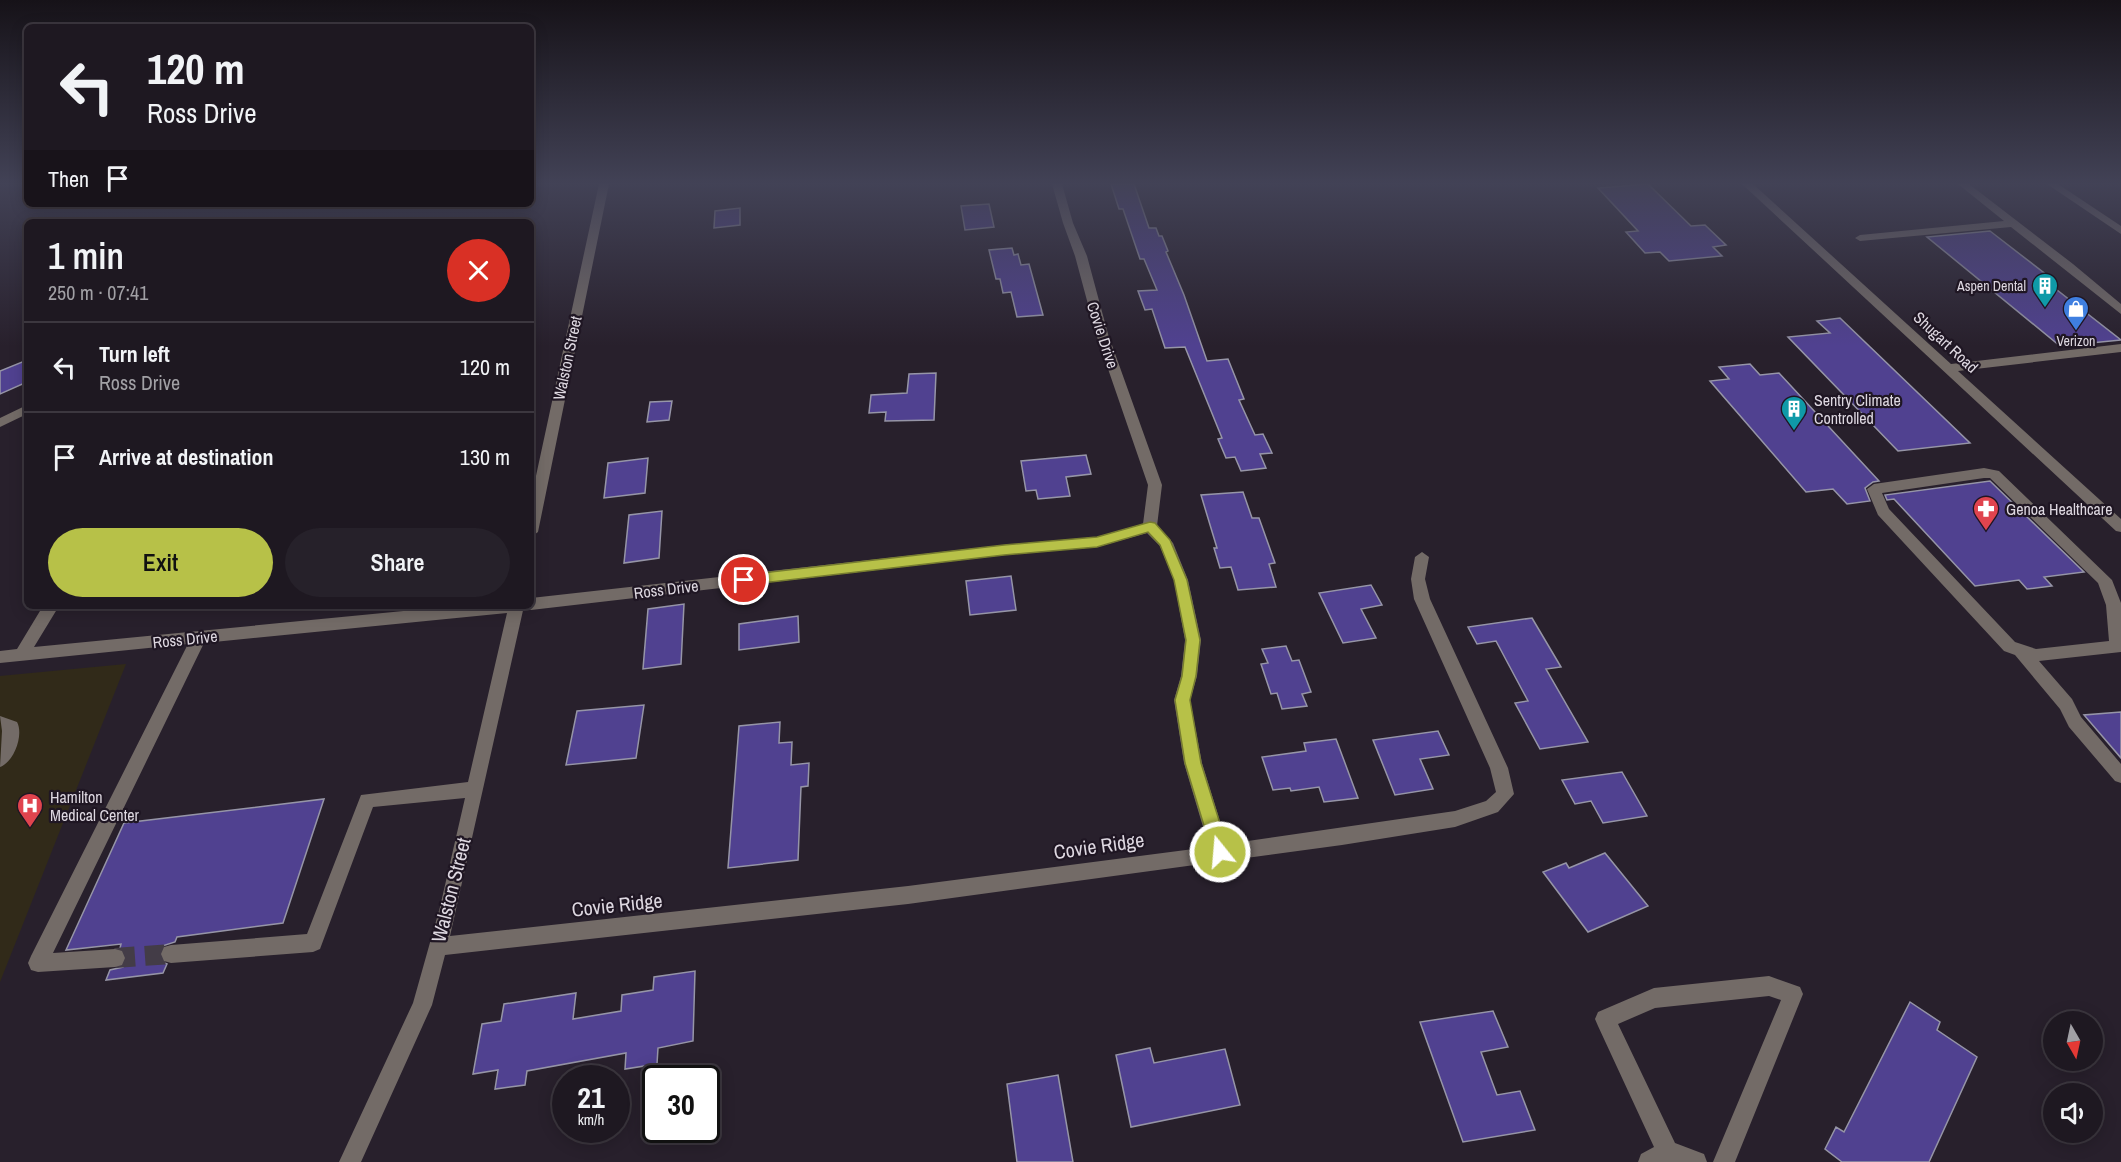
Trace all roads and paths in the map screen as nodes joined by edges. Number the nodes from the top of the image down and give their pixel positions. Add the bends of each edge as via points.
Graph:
1 (593, 238) edge
2 (1074, 238) edge
3 (1806, 238) edge
4 (2033, 238) edge
5 (2121, 310) edge
6 (2121, 348) edge
7 (1949, 368) junction
8 (24, 411) edge
9 (0, 423) edge
10 (534, 518) edge
11 (1150, 527) junction
12 (2121, 527) edge
13 (1422, 557) dead end
14 (534, 604) edge
15 (49, 609) edge
16 (485, 609) edge
17 (514, 609) edge
18 (199, 638) junction
19 (2119, 645) edge
20 (2020, 650) junction
21 (21, 656) junction
22 (0, 657) edge
23 (0, 723) edge
24 (0, 760) edge
25 (2121, 776) edge
26 (475, 789) junction
27 (1220, 852) junction
28 (438, 947) junction
29 (171, 954) tunnel mouth
30 (115, 958) tunnel mouth
31 (1658, 1157) edge
32 (350, 1162) edge
33 (1696, 1162) edge
34 (1724, 1162) edge

1 - 10 street, Walston Street
2 - 11 street, Covie Drive via 1155,485
3 - 7 street, Shugart Road
4 - 5 street
6 - 7 street
7 - 12 street, Shugart Road
8 - 9 street
11 - 14 street, Ross Drive via 1097,542
11 - 27 street via 1166,543 1181,580 1193,640 1182,700 1193,763
13 - 27 street, Covie Ridge via 1418,579 1422,599 1499,768 1504,794 1492,807 1455,819
15 - 21 street
16 - 18 street, Ross Drive
17 - 26 street, Walston Street
18 - 21 street, Ross Drive
18 - 30 street via 38,963
19 - 20 street via 2036,655
19 - 20 street via 2114,605 2105,580 1994,474 1874,489 1883,512 2010,647
20 - 25 street
21 - 22 street, Ross Drive
23 - 24 street via 11,727 6,753
26 - 28 street, Walston Street
26 - 29 street via 367,800 313,943
27 - 28 street, Covie Ridge via 908,895
28 - 32 street, Walston Street via 422,1005
31 - 33 street via 1681,1154
31 - 34 street via 1605,1019 1654,998 1769,986 1793,994

